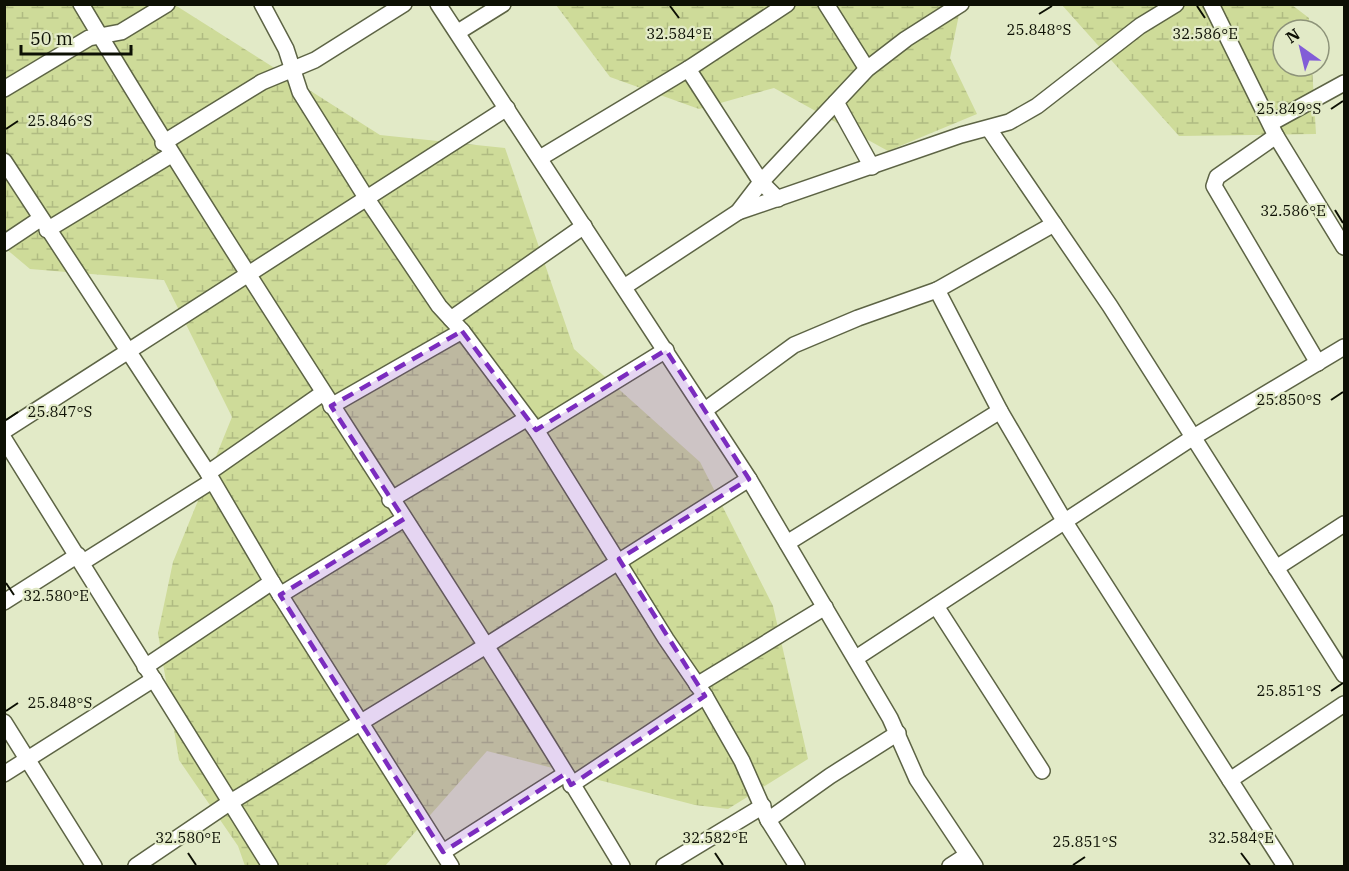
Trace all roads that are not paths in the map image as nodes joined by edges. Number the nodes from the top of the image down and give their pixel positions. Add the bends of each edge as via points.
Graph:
1 (81, 4) edge
2 (167, 4) edge
3 (262, 4) edge
4 (404, 4) edge
5 (438, 4) edge
6 (503, 4) edge
7 (787, 4) edge
8 (826, 4) edge
9 (961, 4) edge
10 (1176, 4) edge
11 (1211, 4) edge
12 (458, 32) junction
13 (100, 36) junction
14 (292, 69) junction
15 (688, 69) junction
16 (867, 69) junction
17 (1344, 83) edge
18 (4, 89) edge
19 (836, 102) junction
20 (507, 108) junction
21 (989, 129) junction
22 (1274, 129) junction
23 (167, 149) junction
24 (540, 158) junction
25 (4, 161) edge
26 (872, 167) junction
27 (761, 182) junction
28 (367, 199) junction
29 (778, 199) junction
30 (738, 212) junction
31 (44, 224) junction
32 (1054, 224) junction
33 (584, 226) junction
34 (4, 243) edge
35 (1344, 247) edge
36 (247, 276) junction
37 (624, 287) junction
38 (937, 290) junction
39 (456, 325) junction
40 (1344, 347) edge
41 (666, 350) junction
42 (130, 351) junction
43 (1318, 363) junction
44 (327, 399) junction
45 (705, 410) junction
46 (1000, 411) junction
47 (531, 424) junction
48 (4, 431) edge
49 (1192, 438) junction
50 (4, 439) edge
51 (210, 477) junction
52 (749, 479) junction
53 (390, 500) junction
54 (404, 519) junction
55 (1065, 522) junction
56 (1344, 525) edge
57 (787, 543) junction
58 (80, 558) junction
59 (619, 559) junction
60 (1276, 568) junction
61 (276, 589) junction
62 (4, 602) edge
63 (936, 606) junction
64 (825, 607) junction
65 (484, 647) junction
66 (856, 658) junction
67 (149, 673) junction
68 (1344, 675) edge
69 (701, 691) junction
70 (1344, 704) edge
71 (4, 722) edge
72 (360, 722) junction
73 (898, 733) junction
74 (28, 759) junction
75 (1042, 771) dead end
76 (4, 774) edge
77 (568, 780) junction
78 (1230, 780) junction
79 (229, 803) junction
80 (765, 813) junction
81 (971, 861) edge
82 (447, 862) edge
83 (94, 867) edge
84 (136, 867) edge
85 (270, 867) edge
86 (622, 867) edge
87 (664, 867) edge
88 (797, 867) edge
89 (950, 867) edge
90 (1285, 867) edge

1 - 13 street
2 - 13 street via 121,32
3 - 14 street
4 - 14 street via 315,60
5 - 12 street
6 - 12 street
7 - 15 street
8 - 16 street
9 - 16 street
10 - 21 street via 1140,26 1037,106
11 - 22 street
12 - 20 street
13 - 18 street via 89,38
13 - 23 street
14 - 23 street via 262,82
14 - 28 street via 300,92
15 - 24 street
15 - 27 street
16 - 19 street
17 - 22 street
19 - 26 street
19 - 27 street
20 - 24 street
20 - 28 street
21 - 26 street
21 - 32 street
22 - 35 street
22 - 43 street via 1217,177 1214,186
23 - 31 street
23 - 36 street
24 - 33 street
25 - 31 street
26 - 29 street
27 - 29 street
27 - 30 street
28 - 36 street
28 - 39 street
29 - 30 street
30 - 37 street
31 - 34 street
31 - 42 street
32 - 38 street
32 - 49 street
33 - 37 street
33 - 39 street
36 - 42 street
36 - 44 street
37 - 41 street
38 - 45 street via 800,342
38 - 46 street
39 - 44 street
39 - 47 street
40 - 43 street
41 - 45 street
41 - 47 street
42 - 48 street
42 - 51 street
43 - 49 street
44 - 51 street
44 - 53 street
45 - 52 street
46 - 55 street
46 - 57 street
47 - 53 street
47 - 59 street
49 - 55 street
49 - 60 street
50 - 58 street
51 - 58 street
51 - 61 street
52 - 57 street
52 - 59 street
53 - 54 street
54 - 61 street
54 - 65 street
55 - 63 street
55 - 78 street
56 - 60 street
57 - 64 street
58 - 62 street
58 - 67 street
59 - 65 street
59 - 69 street
60 - 68 street
61 - 67 street
61 - 72 street
63 - 66 street
63 - 75 street
64 - 66 street
64 - 69 street
65 - 72 street
65 - 77 street
66 - 73 street
67 - 74 street
67 - 79 street
69 - 77 street
69 - 80 street via 742,761
70 - 78 street
71 - 74 street
72 - 79 street
72 - 82 street
73 - 80 street
73 - 81 street via 917,779
74 - 76 street
74 - 83 street
77 - 82 street
77 - 86 street
78 - 90 street
79 - 84 street
79 - 85 street
80 - 87 street
80 - 88 street
81 - 89 street

